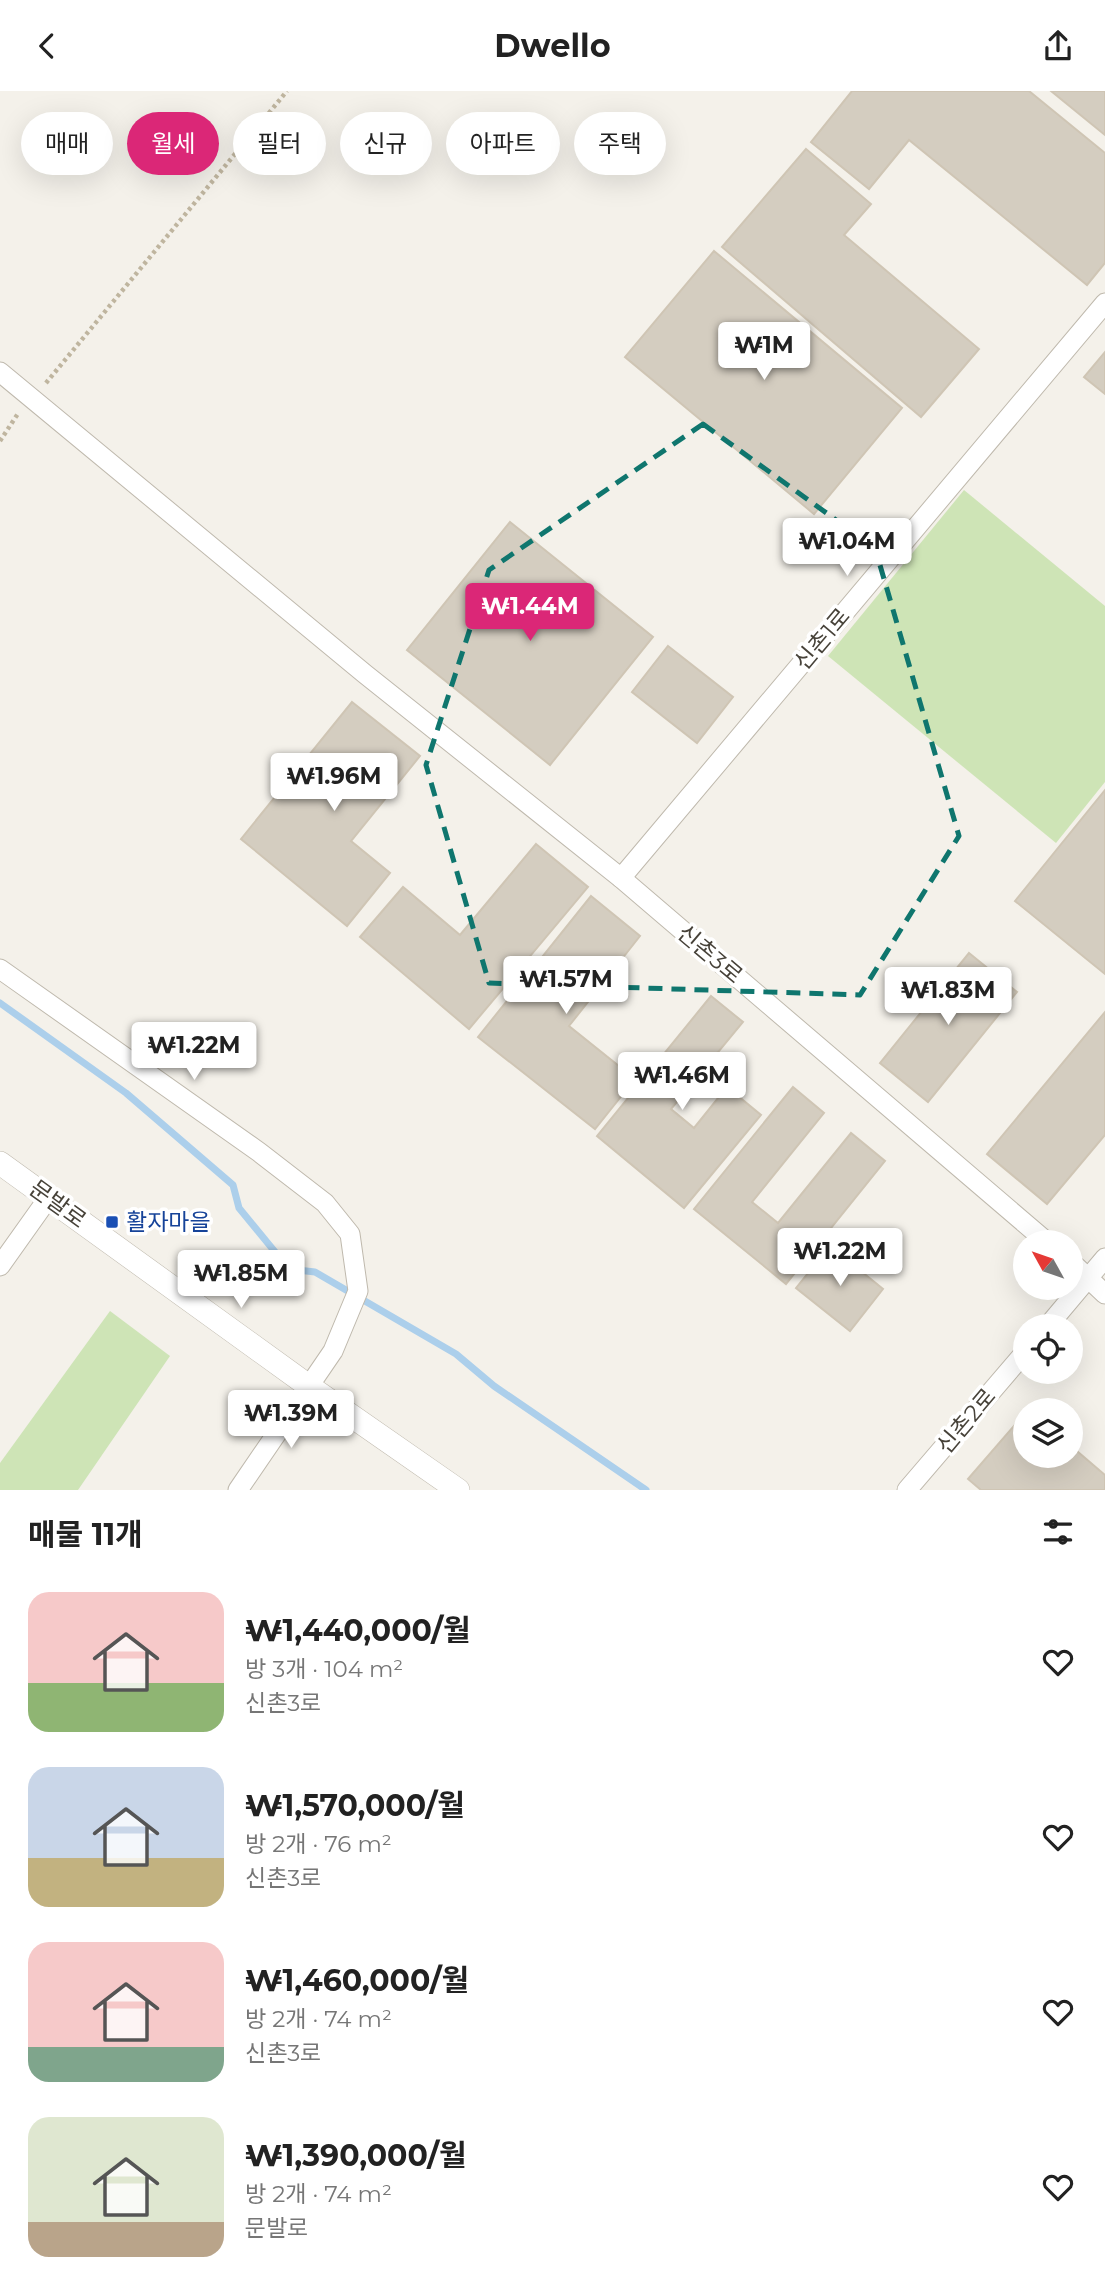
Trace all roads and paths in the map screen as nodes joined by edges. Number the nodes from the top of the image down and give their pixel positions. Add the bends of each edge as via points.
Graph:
1 (287, 91) edge
2 (1105, 303) edge
3 (0, 372) edge
4 (33, 399) junction
5 (0, 441) edge
6 (621, 878) junction
7 (0, 969) edge
8 (0, 1163) edge
9 (49, 1197) junction
10 (1033, 1230) edge
11 (1105, 1258) edge
12 (0, 1266) edge
13 (1083, 1272) edge
14 (1089, 1277) junction
15 (1105, 1294) edge
16 (1058, 1314) edge
17 (1013, 1366) edge
18 (310, 1387) junction
19 (238, 1490) edge
20 (458, 1490) edge
21 (907, 1490) edge

1 - 4 path
2 - 6 street, 신촌1로
3 - 4 street, 신촌3로
4 - 5 path
4 - 6 street, 신촌3로 via 365,674
6 - 10 street, 신촌3로
7 - 18 street via 270,1161 325,1203 350,1234 358,1291 333,1351
8 - 9 street, 문발로
9 - 12 street
9 - 18 street, 문발로
11 - 14 street
13 - 14 street
14 - 15 street
14 - 16 street
17 - 21 street, 신촌2로
18 - 19 street
18 - 20 street, 문발로

